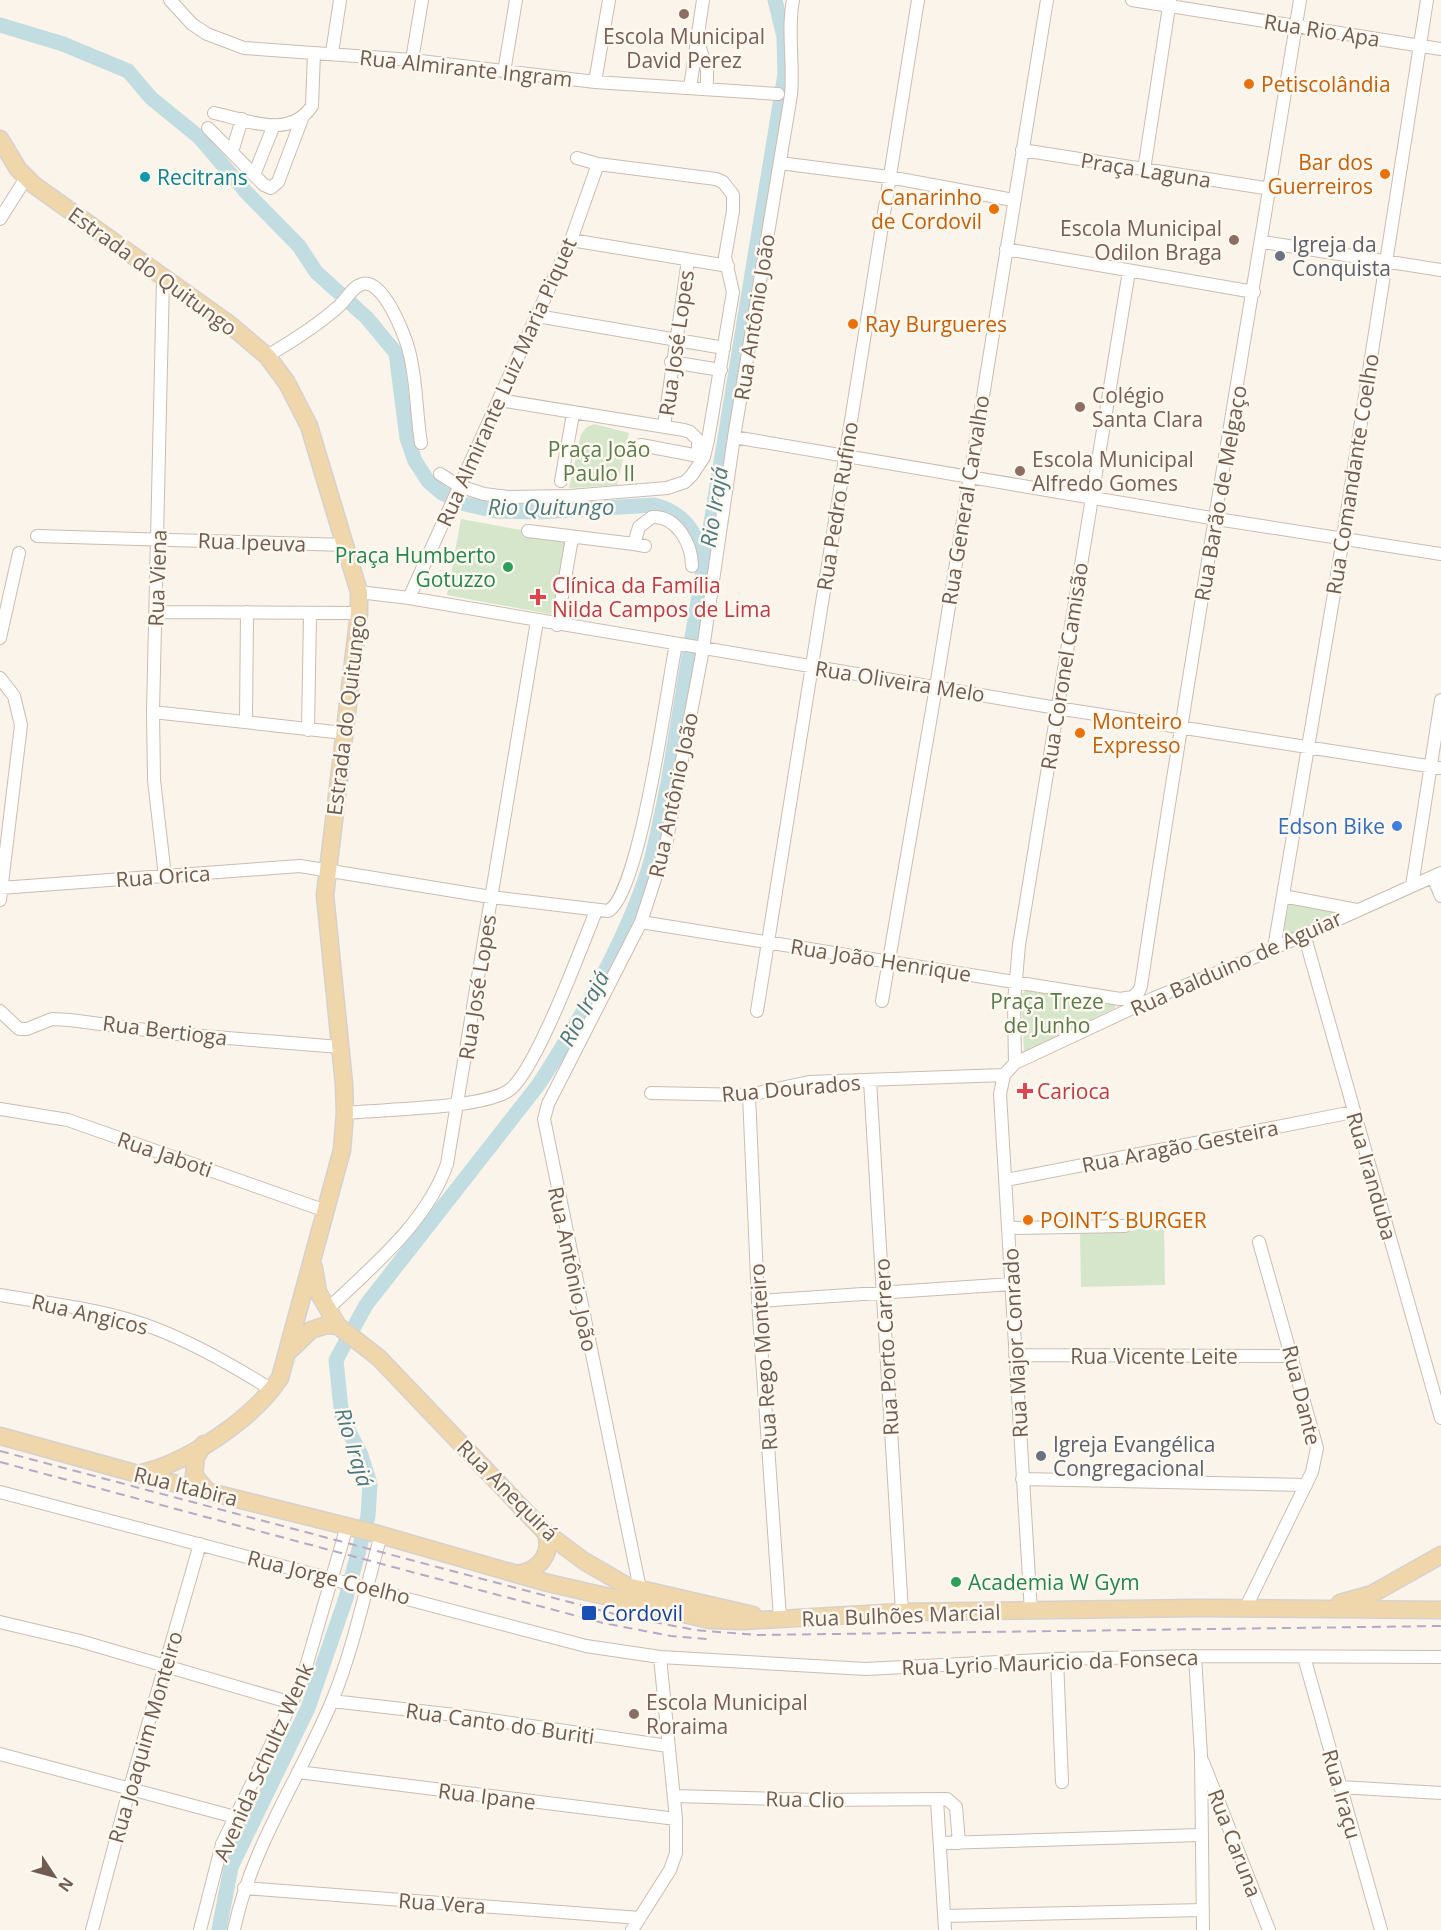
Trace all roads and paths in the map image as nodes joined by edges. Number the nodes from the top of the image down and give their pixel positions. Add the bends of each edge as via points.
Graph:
1 (170, 0) edge
2 (340, 0) edge
3 (422, 0) edge
4 (516, 0) edge
5 (609, 0) edge
6 (703, 0) edge
7 (783, 0) edge
8 (792, 0) edge
9 (918, 0) edge
10 (1047, 0) edge
11 (1132, 0) edge
12 (1300, 0) edge
13 (1426, 0) edge
14 (1170, 3) edge
15 (790, 18) junction
16 (1296, 26) junction
17 (696, 38) junction
18 (1419, 45) junction
19 (1441, 49) edge
20 (314, 53) junction
21 (332, 53) junction
22 (412, 60) junction
23 (504, 72) junction
24 (595, 82) junction
25 (690, 88) junction
26 (706, 89) junction
27 (778, 94) dead end
28 (214, 113) dead end
29 (303, 116) junction
30 (242, 119) junction
31 (274, 125) junction
32 (208, 128) dead end
33 (0, 139) edge
34 (1022, 150) junction
35 (232, 152) junction
36 (577, 158) dead end
37 (780, 163) junction
38 (598, 164) junction
39 (1144, 170) junction
40 (254, 175) junction
41 (889, 177) junction
42 (26, 178) junction
43 (1271, 189) junction
44 (1013, 200) junction
45 (0, 219) edge
46 (571, 240) junction
47 (1263, 242) junction
48 (1006, 249) junction
49 (688, 260) junction
50 (1385, 261) junction
51 (728, 266) junction
52 (1441, 270) edge
53 (1129, 271) junction
54 (163, 279) junction
55 (1254, 292) junction
56 (537, 316) junction
57 (675, 341) junction
58 (724, 348) junction
59 (267, 356) junction
60 (671, 362) junction
61 (721, 370) junction
62 (499, 400) junction
63 (573, 414) junction
64 (664, 426) junction
65 (734, 437) junction
66 (421, 443) dead end
67 (641, 445) dead end
68 (846, 455) junction
69 (701, 457) junction
70 (441, 474) dead end
71 (968, 477) junction
72 (561, 481) dead end
73 (457, 490) junction
74 (1093, 496) junction
75 (1216, 519) junction
76 (528, 531) dead end
77 (37, 536) dead end
78 (572, 538) junction
79 (159, 539) junction
80 (1342, 539) junction
81 (346, 545) junction
82 (19, 553) dead end
83 (1441, 554) edge
84 (692, 566) dead end
85 (359, 592) junction
86 (409, 598) junction
87 (156, 612) junction
88 (247, 612) junction
89 (310, 614) junction
90 (359, 614) junction
91 (537, 621) junction
92 (557, 625) junction
93 (0, 638) edge
94 (679, 645) junction
95 (701, 649) junction
96 (811, 667) junction
97 (0, 678) edge
98 (936, 687) junction
99 (1441, 700) edge
100 (1057, 708) junction
101 (153, 712) junction
102 (246, 721) junction
103 (1181, 726) junction
104 (308, 730) junction
105 (344, 733) junction
106 (1308, 746) junction
107 (1436, 768) edge
108 (327, 869) junction
109 (1437, 875) edge
110 (165, 876) junction
111 (1412, 886) junction
112 (0, 892) edge
113 (1283, 896) junction
114 (1441, 896) edge
115 (491, 897) junction
116 (1357, 909) junction
117 (596, 911) junction
118 (641, 922) junction
119 (1304, 934) junction
120 (766, 943) junction
121 (1274, 948) junction
122 (887, 962) junction
123 (1015, 981) junction
124 (1141, 988) junction
125 (1154, 998) junction
126 (1120, 999) junction
127 (882, 1001) dead end
128 (1130, 1009) junction
129 (0, 1011) edge
130 (757, 1011) dead end
131 (340, 1047) junction
132 (1015, 1063) junction
133 (1004, 1075) junction
134 (870, 1081) junction
135 (651, 1093) dead end
136 (749, 1095) junction
137 (0, 1097) edge
138 (458, 1103) junction
139 (0, 1109) edge
140 (1353, 1112) junction
141 (345, 1113) junction
142 (1006, 1180) junction
143 (326, 1211) junction
144 (1125, 1226) dead end
145 (1009, 1227) junction
146 (1259, 1242) dead end
147 (314, 1255) junction
148 (1012, 1284) junction
149 (883, 1291) junction
150 (0, 1295) edge
151 (758, 1301) junction
152 (327, 1310) junction
153 (346, 1331) junction
154 (288, 1353) junction
155 (1015, 1355) junction
156 (1293, 1356) junction
157 (272, 1390) junction
158 (1441, 1418) edge
159 (0, 1436) edge
160 (204, 1444) junction
161 (137, 1474) junction
162 (1022, 1479) junction
163 (1306, 1485) junction
164 (0, 1492) edge
165 (208, 1492) junction
166 (350, 1527) junction
167 (545, 1532) junction
168 (377, 1534) junction
169 (200, 1544) junction
170 (1441, 1555) edge
171 (635, 1565) junction
172 (518, 1574) junction
173 (337, 1579) junction
174 (613, 1579) junction
175 (364, 1586) junction
176 (1385, 1588) junction
177 (640, 1589) junction
178 (1313, 1608) junction
179 (1245, 1609) junction
180 (1391, 1610) junction
181 (1441, 1610) edge
182 (902, 1612) junction
183 (1031, 1612) junction
184 (773, 1619) junction
185 (0, 1622) edge
186 (1196, 1656) junction
187 (1304, 1657) junction
188 (1441, 1657) edge
189 (660, 1658) junction
190 (1057, 1659) junction
191 (165, 1666) junction
192 (332, 1701) junction
193 (292, 1702) junction
194 (668, 1746) junction
195 (0, 1754) edge
196 (1201, 1755) junction
197 (298, 1772) junction
198 (1062, 1782) dead end
199 (1340, 1786) junction
200 (130, 1787) junction
201 (1441, 1792) edge
202 (674, 1796) junction
203 (937, 1800) junction
204 (1221, 1808) junction
205 (1201, 1809) junction
206 (235, 1817) junction
207 (676, 1820) junction
208 (1201, 1835) junction
209 (941, 1843) junction
210 (959, 1843) junction
211 (244, 1888) junction
212 (1203, 1910) junction
213 (945, 1916) junction
214 (640, 1918) junction
215 (92, 1930) edge
216 (200, 1930) edge
217 (234, 1930) edge
218 (632, 1930) edge
219 (945, 1930) edge
220 (1203, 1930) edge
221 (1269, 1930) edge
222 (1381, 1930) edge

1 - 20 street, Rua Almirante Ingram via 192,24 224,42 267,51
2 - 21 street
3 - 22 street
4 - 23 street
5 - 24 street
6 - 17 street
7 - 15 street
8 - 15 street, Rua Antônio João
9 - 41 street, Rua Pedro Rufino
10 - 34 street, Rua General Carvalho
11 - 14 street, Rua Rio Apa
12 - 16 street, Rua Barão de Melgaço
13 - 18 street, Rua Comandante Coelho
14 - 16 street, Rua Rio Apa
14 - 39 street
15 - 37 street, Rua Antônio João via 793,72
16 - 18 street, Rua Rio Apa
16 - 43 street, Rua Barão de Melgaço
17 - 25 street
17 - 26 street via 707,70
18 - 19 street, Rua Rio Apa
18 - 50 street, Rua Comandante Coelho
20 - 21 street, Rua Almirante Ingram
20 - 29 street via 313,100
21 - 22 street, Rua Almirante Ingram
22 - 23 street, Rua Almirante Ingram
23 - 24 street, Rua Almirante Ingram
24 - 25 street, Rua Almirante Ingram
25 - 26 street, Rua Almirante Ingram
26 - 27 street, Rua Almirante Ingram
28 - 30 street
29 - 31 street via 291,124
29 - 40 street via 275,186 268,188
30 - 31 street
30 - 35 street
31 - 40 street
32 - 35 street
33 - 42 main road, Estrada do Quitungo
34 - 39 street, Praça Laguna
34 - 44 street, Rua General Carvalho
35 - 40 street
36 - 38 street
37 - 41 street
37 - 65 street, Rua Antônio João
38 - 46 street, Rua Almirante Luiz Maria Piquet
38 - 51 street, Rua Antônio João via 723,182 733,195 725,256
39 - 43 street, Praça Laguna
41 - 44 street
41 - 68 street, Rua Pedro Rufino
42 - 45 street
42 - 54 main road, Estrada do Quitungo
43 - 47 street, Rua Barão de Melgaço
44 - 48 street, Rua General Carvalho
46 - 49 street
46 - 56 street, Rua Almirante Luiz Maria Piquet
47 - 50 street
47 - 55 street, Rua Barão de Melgaço
48 - 53 street
48 - 71 street, Rua General Carvalho
49 - 51 street
49 - 57 street, Rua José Lopes
50 - 52 street
50 - 80 street, Rua Comandante Coelho
51 - 58 street, Rua Antônio João via 733,292
53 - 55 street
53 - 74 street, Rua Coronel Camisão
54 - 59 main road, Estrada do Quitungo via 229,324
54 - 79 street, Rua Viena
55 - 75 street, Rua Barão de Melgaço
56 - 57 street
56 - 62 street, Rua Almirante Luiz Maria Piquet
57 - 58 street
57 - 60 street, Rua José Lopes
58 - 61 street, Rua Antônio João
59 - 66 street via 339,306 356,287 373,284 381,292 410,353
59 - 81 main road, Estrada do Quitungo via 287,383 309,426
60 - 61 street
60 - 64 street, Rua José Lopes
61 - 69 street, Rua Antônio João
62 - 63 street
62 - 73 street, Rua Almirante Luiz Maria Piquet
63 - 64 street
63 - 72 street
64 - 69 street via 695,436
65 - 68 street
65 - 95 street, Rua Antônio João
67 - 69 street
68 - 71 street
68 - 96 street, Rua Pedro Rufino
69 - 73 street, Rua Antônio João via 685,482 667,488 508,497
70 - 73 street, Rua Antônio João
71 - 74 street
71 - 98 street, Rua General Carvalho
73 - 86 street, Rua Almirante Luiz Maria Piquet
74 - 75 street
74 - 100 street, Rua Coronel Camisão
75 - 80 street
75 - 103 street, Rua Barão de Melgaço
76 - 78 street
77 - 79 street, Rua Ipeuva
78 - 84 street via 640,545 637,531 643,523 658,516 676,526 684,537
78 - 92 street
79 - 81 street, Rua Ipeuva
79 - 87 street, Rua Viena
80 - 83 street
80 - 106 street, Rua Comandante Coelho
81 - 85 main road, Estrada do Quitungo
82 - 93 street
85 - 86 street, Rua Oliveira Melo
85 - 90 main road, Estrada do Quitungo
86 - 91 street, Rua Oliveira Melo
87 - 88 street
87 - 101 street, Rua Viena
88 - 89 street
88 - 102 street
89 - 90 street
89 - 104 street
90 - 105 main road, Estrada do Quitungo
91 - 92 street, Rua Oliveira Melo
91 - 115 street, Rua José Lopes
92 - 94 street, Rua Oliveira Melo
94 - 95 street, Rua Oliveira Melo
94 - 117 street, Rua Antônio João via 626,885 611,910
95 - 96 street, Rua Oliveira Melo
95 - 118 street, Rua Antônio João via 666,845
96 - 98 street, Rua Oliveira Melo
96 - 120 street, Rua Pedro Rufino
97 - 112 street via 14,696 21,724 20,759
98 - 100 street, Rua Oliveira Melo
98 - 122 street, Rua General Carvalho
99 - 107 street
100 - 103 street, Rua Oliveira Melo
100 - 123 street, Rua Coronel Camisão
101 - 102 street
101 - 110 street, Rua Viena via 154,780
102 - 104 street
103 - 106 street, Rua Oliveira Melo
103 - 124 street, Rua Barão de Melgaço
104 - 105 street
105 - 108 main road, Estrada do Quitungo
106 - 107 street, Rua Oliveira Melo
106 - 113 street, Rua Comandante Coelho
107 - 111 street
108 - 110 street, Rua Orica via 300,866
108 - 115 street
108 - 131 main road, Estrada do Quitungo via 327,923
109 - 111 street, Rua Balduino de Aguiar
109 - 114 street
110 - 112 street, Rua Orica
111 - 116 street, Rua Balduino de Aguiar
113 - 116 street
113 - 121 street, Rua Comandante Coelho
115 - 117 street
115 - 138 street, Rua José Lopes
116 - 119 street, Rua Balduino de Aguiar
117 - 138 street via 561,998 522,1077 498,1096
118 - 120 street, Rua João Henrique
118 - 171 street, Rua Antônio João via 548,1104 543,1126
119 - 121 street, Rua Balduino de Aguiar
119 - 140 street, Rua Iranduba
120 - 122 street, Rua João Henrique
120 - 130 street, Rua Pedro Rufino
121 - 125 street, Rua Balduino de Aguiar
122 - 123 street, Rua João Henrique
122 - 127 street, Rua General Carvalho
123 - 126 street, Rua João Henrique
123 - 132 street, Rua Coronel Camisão
124 - 125 street
124 - 126 street via 1132,997
124 - 128 street, Rua Barão de Melgaço
125 - 128 street, Rua Balduino de Aguiar
126 - 128 street
128 - 132 street, Rua Balduino de Aguiar
129 - 131 street, Rua Bertioga via 19,1029 52,1019 70,1020 177,1034
131 - 141 main road, Estrada do Quitungo
132 - 133 street, Rua Balduino de Aguiar
133 - 134 street, Rua Dourados
133 - 142 street, Rua Major Conrado via 1000,1094
134 - 136 street, Rua Dourados via 799,1083
134 - 149 street, Rua Porto Carrero
135 - 136 street, Rua Dourados
136 - 151 street, Rua Rego Monteiro
137 - 139 street
138 - 141 street
138 - 152 street, Rua José Lopes via 447,1164 436,1189 383,1258
139 - 143 street, Rua Jaboti via 68,1120
140 - 142 street, Rua Aragão Gesteira
140 - 158 street, Rua Iranduba
141 - 143 main road, Estrada do Quitungo via 342,1150
142 - 145 street, Rua Major Conrado
143 - 147 main road, Estrada do Quitungo
144 - 145 street
145 - 148 street, Rua Major Conrado
146 - 156 street, Rua Dante
147 - 152 main road, Estrada do Quitungo via 315,1282
147 - 154 main road, Estrada do Quitungo
148 - 149 street
148 - 155 street, Rua Major Conrado
149 - 151 street
149 - 182 street, Rua Porto Carrero
150 - 157 street, Rua Angicos via 152,1327 212,1353
151 - 184 street, Rua Rego Monteiro
152 - 153 main road, Estrada do Quitungo
153 - 154 main road via 327,1325 310,1330
153 - 167 main road, Rua Anequirá via 379,1358
154 - 157 main road, Estrada do Quitungo
155 - 156 street, Rua Vicente Leite
155 - 162 street, Rua Major Conrado
156 - 163 street, Rua Dante via 1317,1448
157 - 160 main road, Estrada do Quitungo via 239,1421
159 - 161 main road, Rua Itabira
160 - 161 main road, Estrada do Quitungo via 167,1465
160 - 165 main road via 196,1457 194,1475
161 - 165 main road, Rua Itabira
162 - 163 street
162 - 183 street, Rua Major Conrado
163 - 179 street, Rua Dante
164 - 169 street, Rua Jorge Coelho
165 - 166 main road, Rua Itabira
166 - 168 main road, Rua Itabira
166 - 173 street, Avenida Schultz Wenk
167 - 172 main road via 549,1540 545,1557 532,1570
167 - 174 main road, Rua Anequirá
168 - 172 main road, Rua Bulhões Marcial
168 - 175 street, Avenida Schultz Wenk
169 - 173 street, Rua Jorge Coelho
169 - 191 street, Rua Joaquim Monteiro
170 - 176 main road
171 - 174 street
171 - 177 street, Rua Antônio João
172 - 184 main road, Rua Bulhões Marcial via 687,1617
173 - 175 street, Rua Jorge Coelho
173 - 193 street, Avenida Schultz Wenk
174 - 177 main road, Rua Anequirá
175 - 189 street, Rua Jorge Coelho via 586,1646
175 - 192 street, Avenida Schultz Wenk via 352,1642
176 - 178 main road via 1358,1599
176 - 180 main road
177 - 184 main road, Rua Anequirá
178 - 179 main road, Rua Bulhões Marcial
178 - 180 main road, Rua Bulhões Marcial
179 - 183 main road, Rua Bulhões Marcial
180 - 181 main road, Rua Bulhões Marcial
182 - 183 main road, Rua Bulhões Marcial
182 - 184 main road, Rua Bulhões Marcial
185 - 191 street
186 - 187 street, Rua Lyrio Mauricio da Fonseca
186 - 190 street, Rua Lyrio Mauricio da Fonseca
186 - 196 street
187 - 188 street, Rua Lyrio Mauricio da Fonseca
187 - 199 street, Rua Iraçu
189 - 190 street, Rua Lyrio Mauricio da Fonseca via 866,1670
189 - 194 street
190 - 198 street
191 - 193 street
191 - 200 street, Rua Joaquim Monteiro
192 - 194 street, Rua Canto do Buriti
192 - 197 street, Avenida Schultz Wenk
193 - 206 street, Avenida Schultz Wenk
194 - 202 street
195 - 200 street
196 - 204 street, Rua Caruna
196 - 205 street
197 - 207 street, Rua Ipane
197 - 211 street, Avenida Schultz Wenk
199 - 201 street
199 - 222 street, Rua Iraçu
200 - 206 street
200 - 215 street, Rua Joaquim Monteiro
202 - 203 street, Rua Clio
202 - 207 street
203 - 209 street
203 - 210 street via 947,1799 955,1804
204 - 205 street via 1211,1805
204 - 221 street, Rua Caruna
205 - 208 street
206 - 216 street, Avenida Schultz Wenk via 222,1844
207 - 214 street via 676,1853 670,1870
208 - 210 street
208 - 212 street
209 - 210 street
209 - 213 street
211 - 214 street, Rua Vera
211 - 217 street, Avenida Schultz Wenk
212 - 213 street
212 - 220 street
213 - 219 street
214 - 218 street

